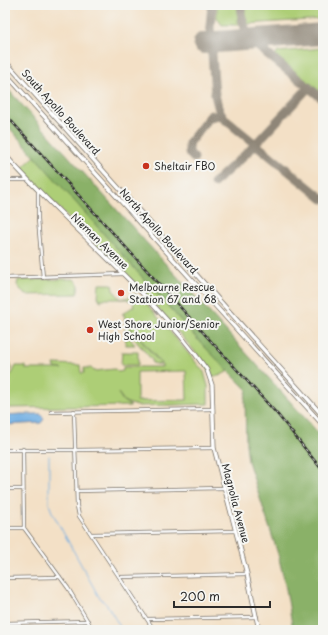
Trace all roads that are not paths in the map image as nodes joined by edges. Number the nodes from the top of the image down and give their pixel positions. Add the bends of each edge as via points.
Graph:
1 (5, 61) edge
2 (5, 73) edge
3 (5, 155) edge
4 (95, 173) joint
5 (105, 173) joint
6 (5, 180) edge
7 (27, 180) junction
8 (38, 192) junction
9 (123, 274) junction
10 (5, 278) edge
11 (43, 278) junction
12 (211, 377) joint
13 (213, 409) junction
14 (50, 412) dead end
15 (74, 412) junction
16 (323, 416) edge
17 (323, 425) edge
18 (214, 448) junction
19 (23, 449) junction
20 (5, 450) edge
21 (75, 450) junction
22 (23, 488) junction
23 (224, 488) junction
24 (5, 489) edge
25 (76, 491) junction
26 (5, 528) edge
27 (24, 528) junction
28 (235, 531) junction
29 (92, 534) junction
30 (247, 574) junction
31 (60, 577) junction
32 (120, 577) junction
33 (5, 578) edge
34 (257, 617) junction
35 (147, 620) junction
36 (88, 621) junction
37 (5, 623) edge
38 (93, 630) edge
39 (154, 630) edge
40 (259, 630) edge

1 - 5 street, South Apollo Boulevard
2 - 4 street, South Apollo Boulevard
3 - 7 street, Nieman Avenue
4 - 17 street, North Apollo Boulevard
5 - 16 street, North Apollo Boulevard
6 - 7 street
7 - 8 street, Nieman Avenue
8 - 9 street, Nieman Avenue
8 - 11 street
9 - 11 street
9 - 12 street, Nieman Avenue via 202,362
10 - 11 street
12 - 13 street, Magnolia Avenue
13 - 15 street
13 - 18 street, Magnolia Avenue
14 - 15 street
15 - 21 street
18 - 21 street
18 - 23 street, Magnolia Avenue
19 - 20 street
19 - 21 street
19 - 22 street
21 - 25 street
22 - 24 street
22 - 27 street
23 - 25 street
23 - 28 street, Magnolia Avenue
25 - 29 street via 79,516
26 - 27 street
27 - 31 street
28 - 29 street
28 - 30 street, Magnolia Avenue
29 - 32 street
30 - 32 street
30 - 34 street, Magnolia Avenue
31 - 33 street
31 - 36 street
32 - 35 street
34 - 35 street
34 - 40 street, Magnolia Avenue
35 - 39 street
36 - 37 street
36 - 38 street

